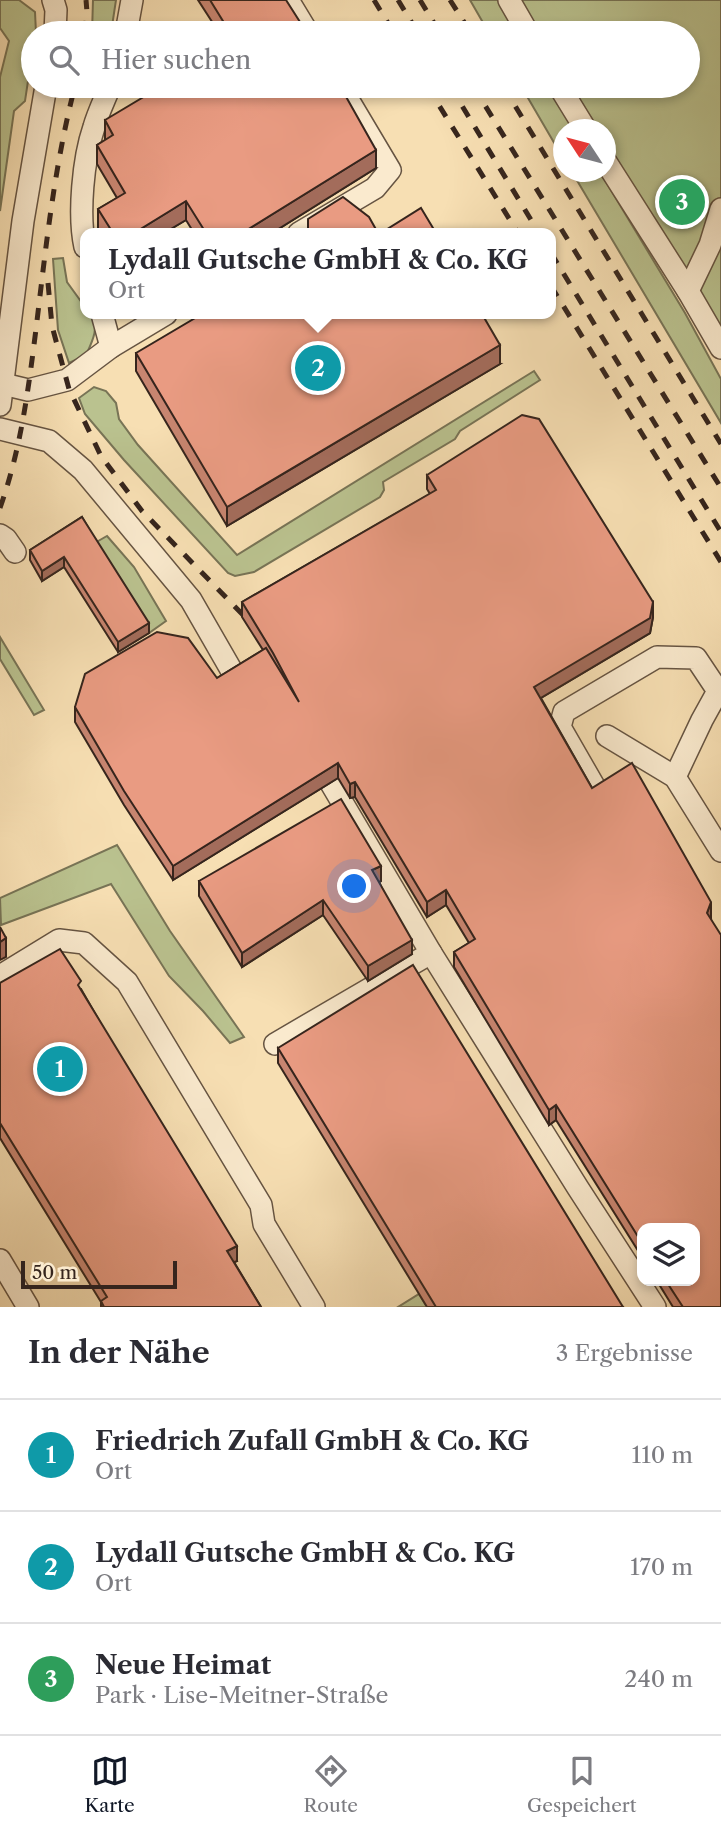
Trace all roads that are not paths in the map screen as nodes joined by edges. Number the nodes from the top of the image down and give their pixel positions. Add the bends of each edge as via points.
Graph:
1 (53, 0) edge
2 (132, 0) edge
3 (288, 0) edge
4 (509, 0) edge
5 (56, 21) edge
6 (128, 21) edge
7 (301, 21) edge
8 (521, 21) edge
9 (44, 98) edge
10 (105, 98) edge
11 (347, 98) edge
12 (566, 98) edge
13 (579, 119) edge
14 (616, 178) edge
15 (721, 209) edge
16 (82, 228) edge
17 (307, 228) edge
18 (688, 291) junction
19 (103, 319) edge
20 (158, 319) edge
21 (111, 347) junction
22 (721, 348) edge
23 (4, 384) junction
24 (0, 405) edge
25 (0, 429) edge
26 (0, 534) edge
27 (15, 552) dead end
28 (237, 680) edge
29 (607, 736) dead end
30 (304, 738) edge
31 (675, 777) junction
32 (598, 793) edge
33 (721, 851) edge
34 (430, 953) junction
35 (0, 976) edge
36 (275, 1044) dead end
37 (0, 1260) edge
38 (28, 1307) edge
39 (314, 1307) edge
40 (655, 1307) edge

1 - 5 street
2 - 6 street
3 - 7 street
4 - 8 street
9 - 23 street via 23,221
10 - 16 street via 85,169
11 - 17 street via 390,170 375,188
12 - 13 street
14 - 18 street
15 - 18 street
18 - 22 street
19 - 21 street
20 - 21 street
21 - 23 street via 67,380 28,390
23 - 24 street
25 - 28 street via 49,441 83,470 191,600
26 - 27 street
29 - 31 street
30 - 34 street
31 - 32 street via 718,691 696,658 657,657 564,712 560,727
31 - 33 street
34 - 36 street
34 - 40 street via 569,1193
35 - 39 street via 59,940 84,943 127,982 261,1205 264,1224
37 - 38 street

